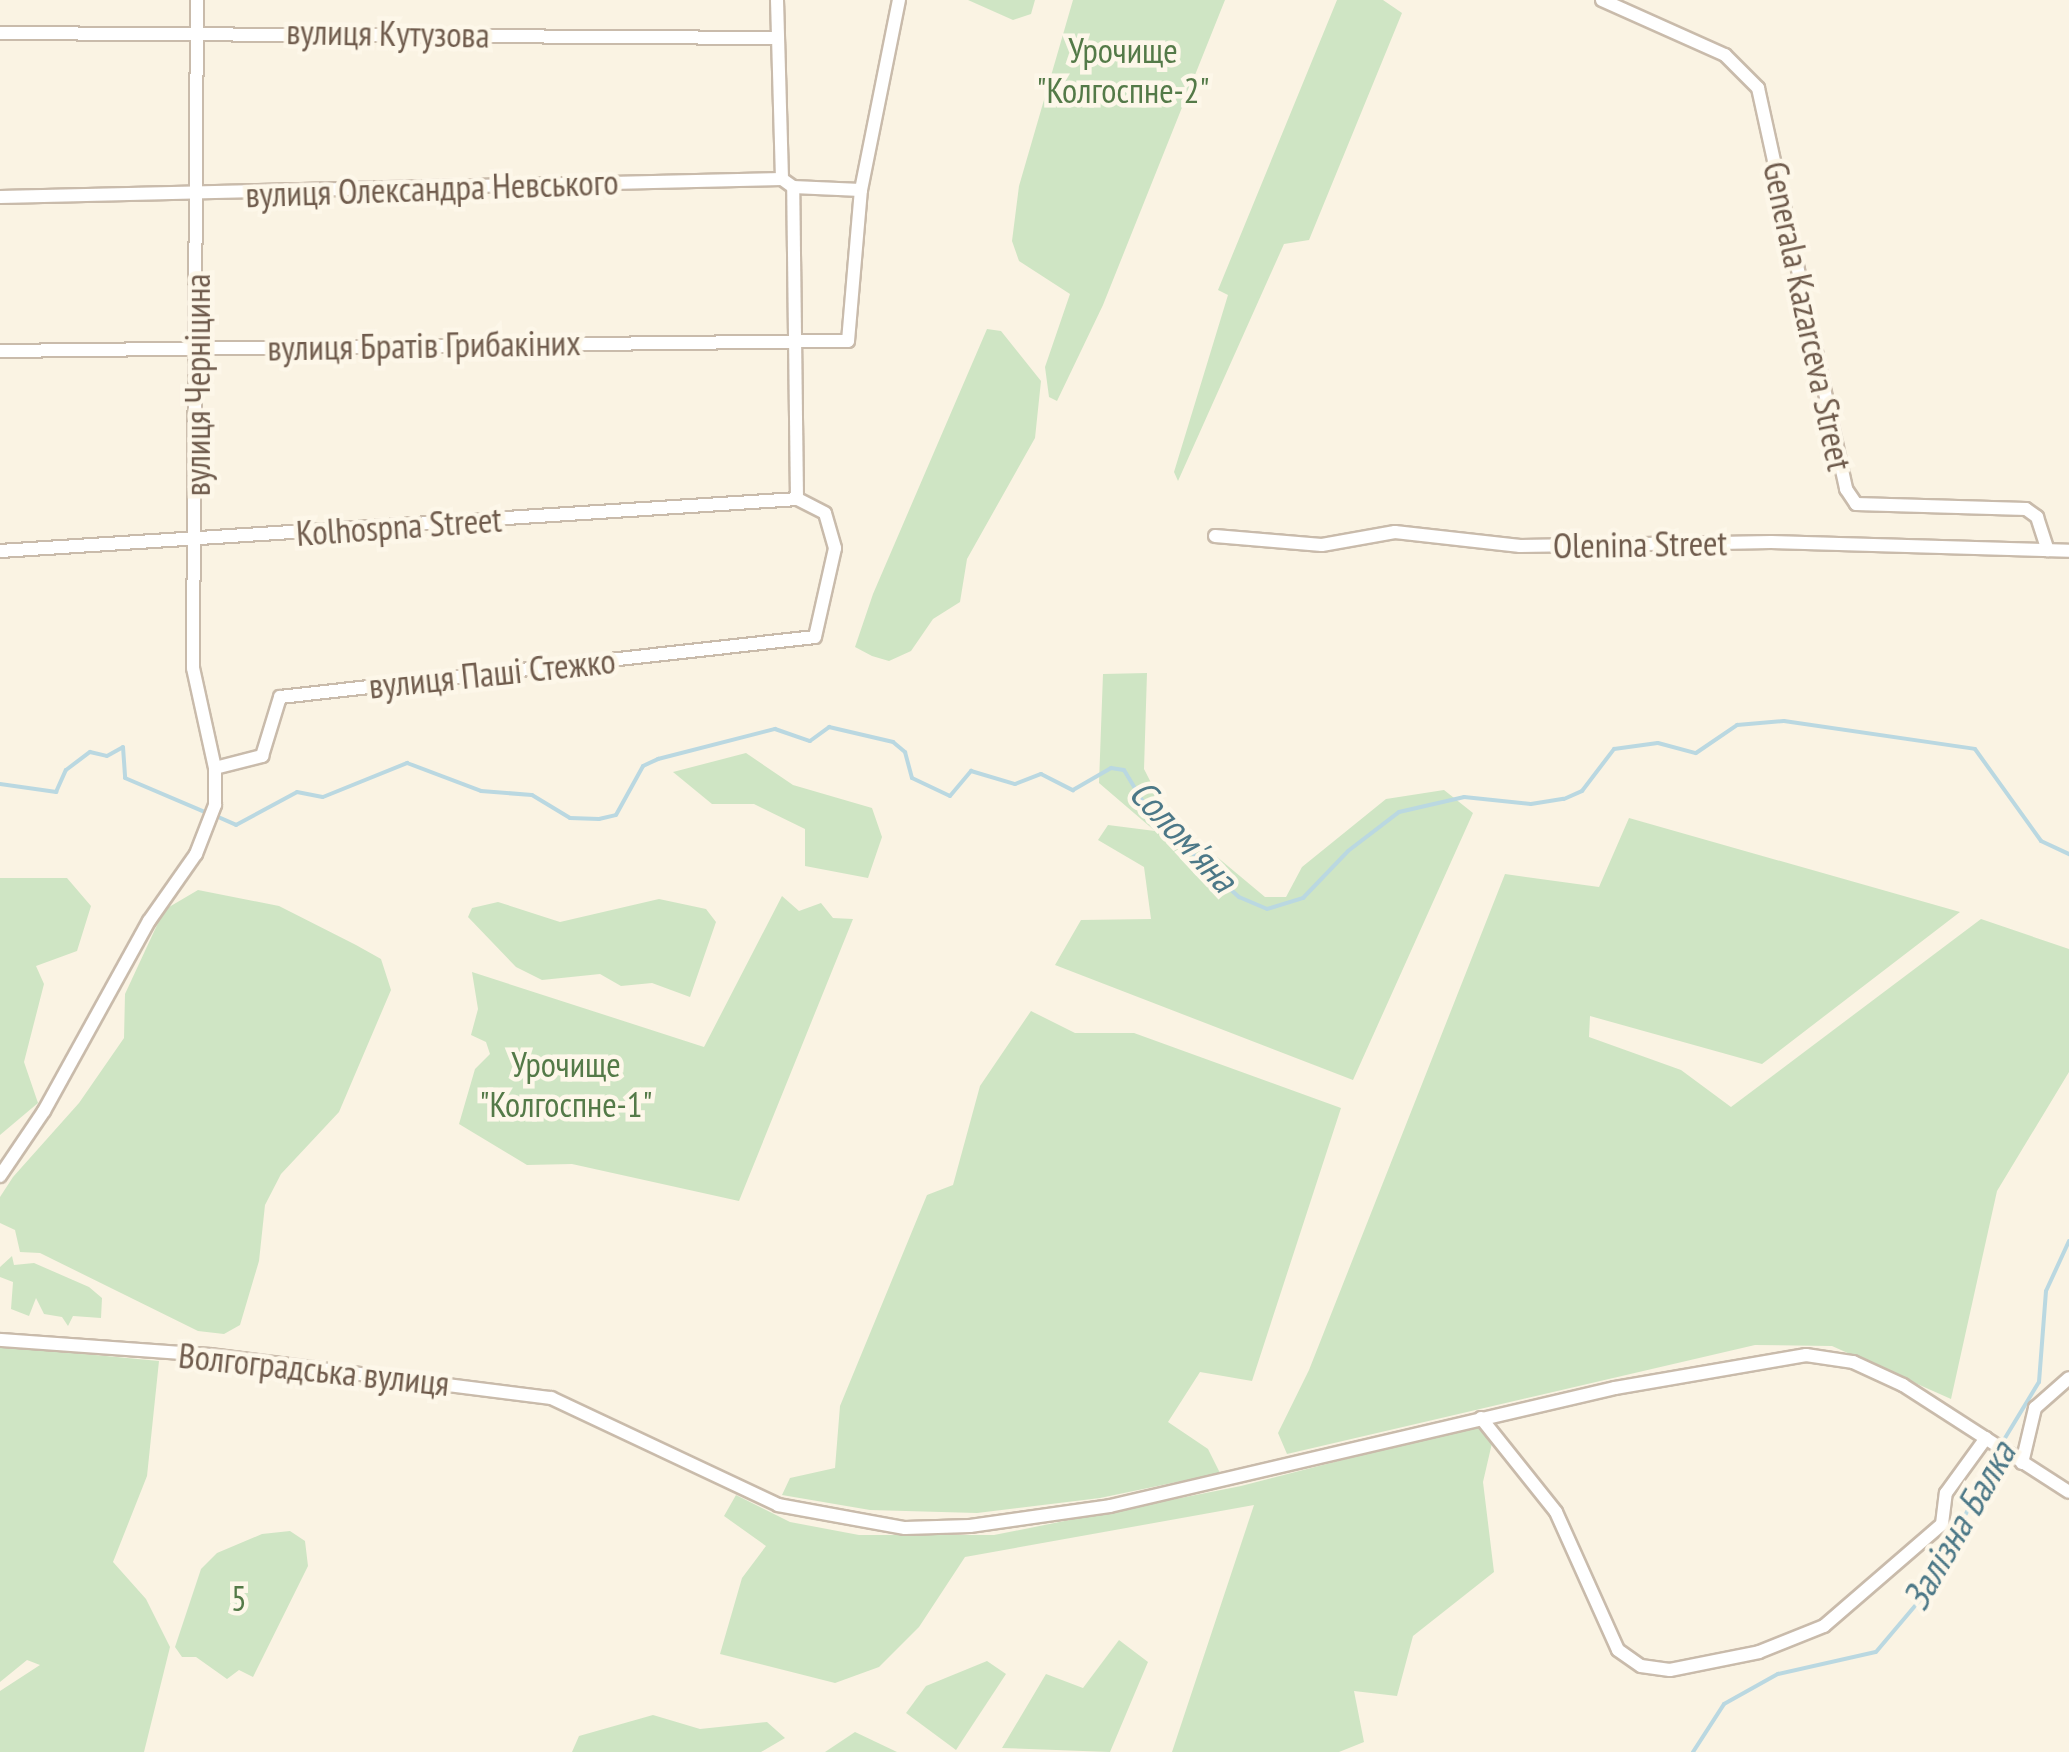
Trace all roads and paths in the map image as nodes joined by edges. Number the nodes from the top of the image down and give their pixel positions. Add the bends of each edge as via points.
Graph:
1 (197, 0) edge
2 (777, 0) edge
3 (899, 0) edge
4 (1602, 0) edge
5 (198, 32) junction
6 (0, 33) edge
7 (777, 38) junction
8 (787, 183) junction
9 (861, 190) junction
10 (197, 194) junction
11 (0, 196) edge
12 (793, 337) junction
13 (196, 350) junction
14 (0, 351) edge
15 (797, 499) junction
16 (1215, 536) dead end
17 (197, 540) junction
18 (2048, 550) junction
19 (0, 551) edge
20 (2069, 551) edge
21 (215, 768) junction
22 (0, 1176) edge
23 (0, 1340) edge
24 (2069, 1378) edge
25 (1481, 1418) junction
26 (1990, 1441) junction
27 (2021, 1463) junction
28 (2069, 1492) edge

1 - 5 street, вулиця Черніцина
2 - 7 street
3 - 9 street
4 - 18 street, Generala Kazarceva Street via 1724,55 1758,88 1846,490 1856,504 2026,509 2037,517
5 - 6 street, вулиця Кутузова
5 - 7 street, вулиця Кутузова
5 - 10 street, вулиця Черніцина
7 - 8 street
8 - 9 street, вулиця Олександра Невського
8 - 10 street, вулиця Олександра Невського
8 - 12 street
9 - 12 street, вулиця Братів Грибакіних via 848,341
10 - 11 street, вулиця Олександра Невського
10 - 13 street, вулиця Черніцина
12 - 13 street, вулиця Братів Грибакіних
12 - 15 street
13 - 14 street, вулиця Братів Грибакіних
13 - 17 street, вулиця Черніцина
15 - 17 street, Kolhospna Street
15 - 21 street, вулиця Паші Стежко via 825,513 835,548 815,637 280,697 262,756
16 - 18 street, Olenina Street via 1322,544 1394,532 1520,546 1771,542
17 - 19 street, Kolhospna Street
17 - 21 street, вулиця Черніцина via 193,668
18 - 20 street, Olenina Street
21 - 22 street, вулиця Черніцина via 210,830
23 - 25 street, Волгоградська вулиця via 210,1355 551,1398 778,1505 906,1528 1110,1506
24 - 27 street via 2035,1408
25 - 26 street, Волгоградська вулиця via 1750,1360 1806,1355 1878,1372
25 - 26 street via 1556,1512 1618,1650 1641,1666 1670,1670 1759,1652 1824,1626 1942,1524 1946,1493
26 - 27 street, Волгоградська вулиця
27 - 28 street, Волгоградська вулиця

